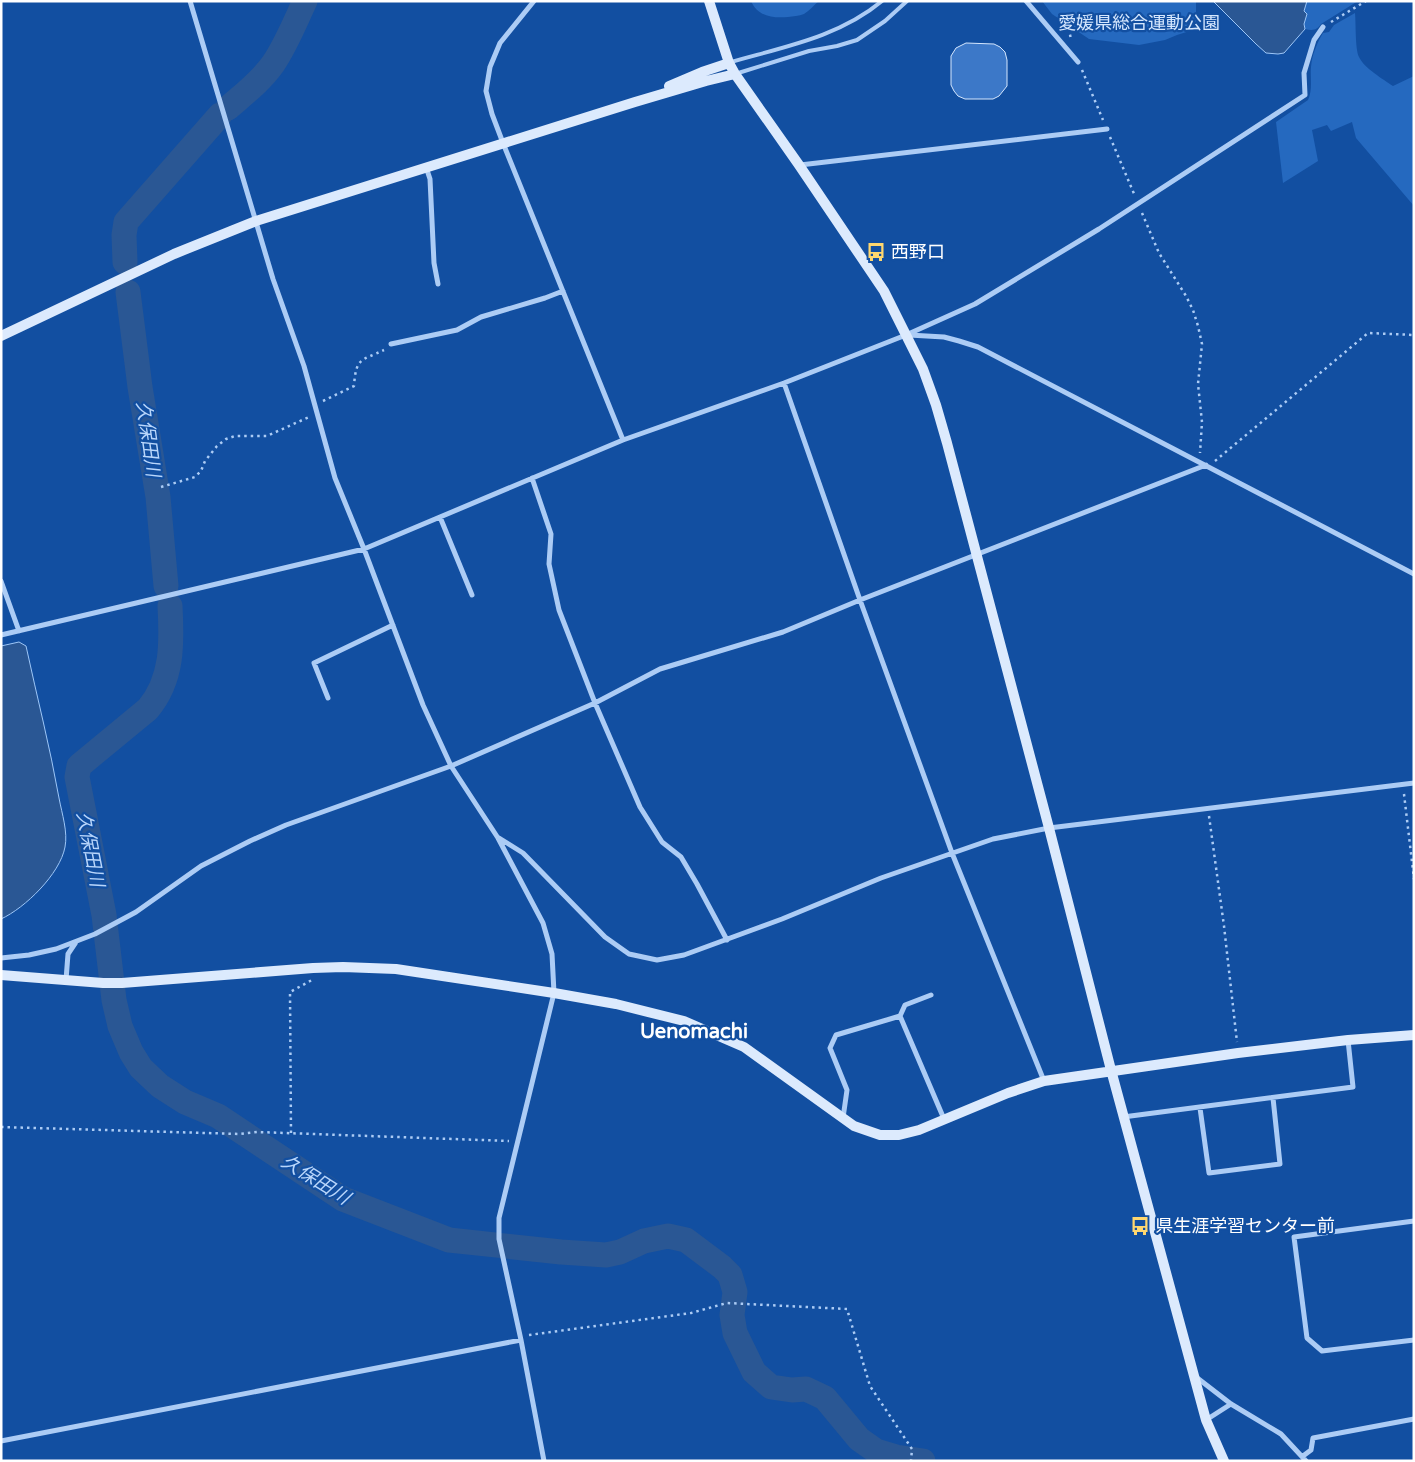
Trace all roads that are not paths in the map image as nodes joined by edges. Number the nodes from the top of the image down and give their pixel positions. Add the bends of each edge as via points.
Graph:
1 (190, 1) edge
2 (534, 1) edge
3 (709, 1) edge
4 (882, 1) edge
5 (907, 1) edge
6 (1026, 1) edge
7 (1323, 27) road end
8 (1078, 62) road end
9 (729, 63) junction
10 (735, 74) junction
11 (635, 102) junction
12 (1107, 129) road end
13 (503, 143) junction
14 (799, 165) junction
15 (426, 167) junction
16 (256, 221) junction
17 (438, 284) dead end
18 (563, 291) junction
19 (906, 335) junction
20 (1, 336) edge
21 (391, 344) road end
22 (784, 383) junction
23 (623, 440) junction
24 (1207, 466) junction
25 (532, 478) junction
26 (440, 516) junction
27 (364, 548) junction
28 (977, 556) junction
29 (1414, 574) edge
30 (1, 581) edge
31 (472, 595) dead end
32 (860, 600) junction
33 (393, 625) junction
34 (19, 631) junction
35 (1, 635) edge
36 (328, 698) dead end
37 (595, 703) junction
38 (451, 766) junction
39 (1414, 783) edge
40 (1049, 828) junction
41 (498, 838) junction
42 (952, 853) junction
43 (727, 940) junction
44 (77, 942) junction
45 (1, 958) edge
46 (1, 975) edge
47 (66, 980) junction
48 (554, 993) junction
49 (931, 995) dead end
50 (900, 1016) junction
51 (1414, 1035) edge
52 (1348, 1040) junction
53 (1111, 1070) junction
54 (1044, 1081) junction
55 (1273, 1098) junction
56 (1200, 1108) junction
57 (1123, 1117) junction
58 (843, 1118) junction
59 (944, 1120) junction
60 (1414, 1221) edge
61 (520, 1338) junction
62 (1414, 1340) edge
63 (1194, 1375) junction
64 (1231, 1404) junction
65 (1206, 1420) junction
66 (1414, 1420) edge
67 (1, 1441) edge
68 (1305, 1459) edge
69 (544, 1461) edge
70 (1224, 1461) edge

1 - 16 street
2 - 13 street via 500,43 490,67 486,91
3 - 9 street
4 - 9 lane via 832,32
5 - 10 lane via 857,40
6 - 8 street
7 - 19 street via 1314,40 1304,73 1305,95 1099,229 975,304
9 - 10 street
9 - 11 street
10 - 11 street
10 - 14 street
11 - 13 street
12 - 14 street
13 - 15 street
13 - 18 street
14 - 19 street via 884,291
15 - 16 street
15 - 17 street via 430,179
16 - 20 street via 174,254
16 - 27 street via 304,366 335,478
18 - 21 street via 481,317 457,330
18 - 23 street
19 - 22 street
19 - 24 street via 944,337 978,348
19 - 28 street via 923,370 948,442
22 - 23 street
22 - 32 street
23 - 25 street
24 - 28 street
24 - 29 street
25 - 26 street
25 - 37 street via 551,534 549,564 559,610
26 - 27 street
26 - 31 street
27 - 33 street
27 - 34 street
28 - 32 street
28 - 40 street
30 - 34 street
32 - 37 street via 784,632 660,669
32 - 42 street
33 - 36 street via 314,663
33 - 38 street via 423,705
34 - 35 street
37 - 38 street
37 - 43 street via 640,807 662,842 681,857
38 - 41 street
38 - 44 street via 250,841 201,866 136,912
39 - 40 street
40 - 42 street via 993,839
40 - 53 street
41 - 43 street via 523,853 605,937 629,954 657,960 684,955
41 - 48 street via 543,923 552,954
42 - 43 street
42 - 54 street
44 - 45 street via 29,955
44 - 47 street via 68,954
46 - 47 street
47 - 48 street via 103,983 343,968 396,970
48 - 58 street via 684,1021 744,1047
48 - 61 street via 499,1218 499,1239
49 - 50 street via 905,1005
50 - 58 street via 836,1035 830,1048 847,1090
50 - 59 street
51 - 52 street
52 - 53 street
52 - 55 street via 1353,1087
53 - 54 street
53 - 57 street
54 - 59 street
55 - 56 street
55 - 56 street via 1280,1164 1209,1173
56 - 57 street
57 - 63 street
58 - 59 street via 854,1126 880,1135 899,1136
60 - 62 street via 1294,1237 1307,1338 1322,1351
61 - 67 street
61 - 69 street
63 - 64 street
63 - 65 street
64 - 65 street
64 - 68 street via 1281,1434
65 - 70 street
66 - 68 street via 1313,1438

